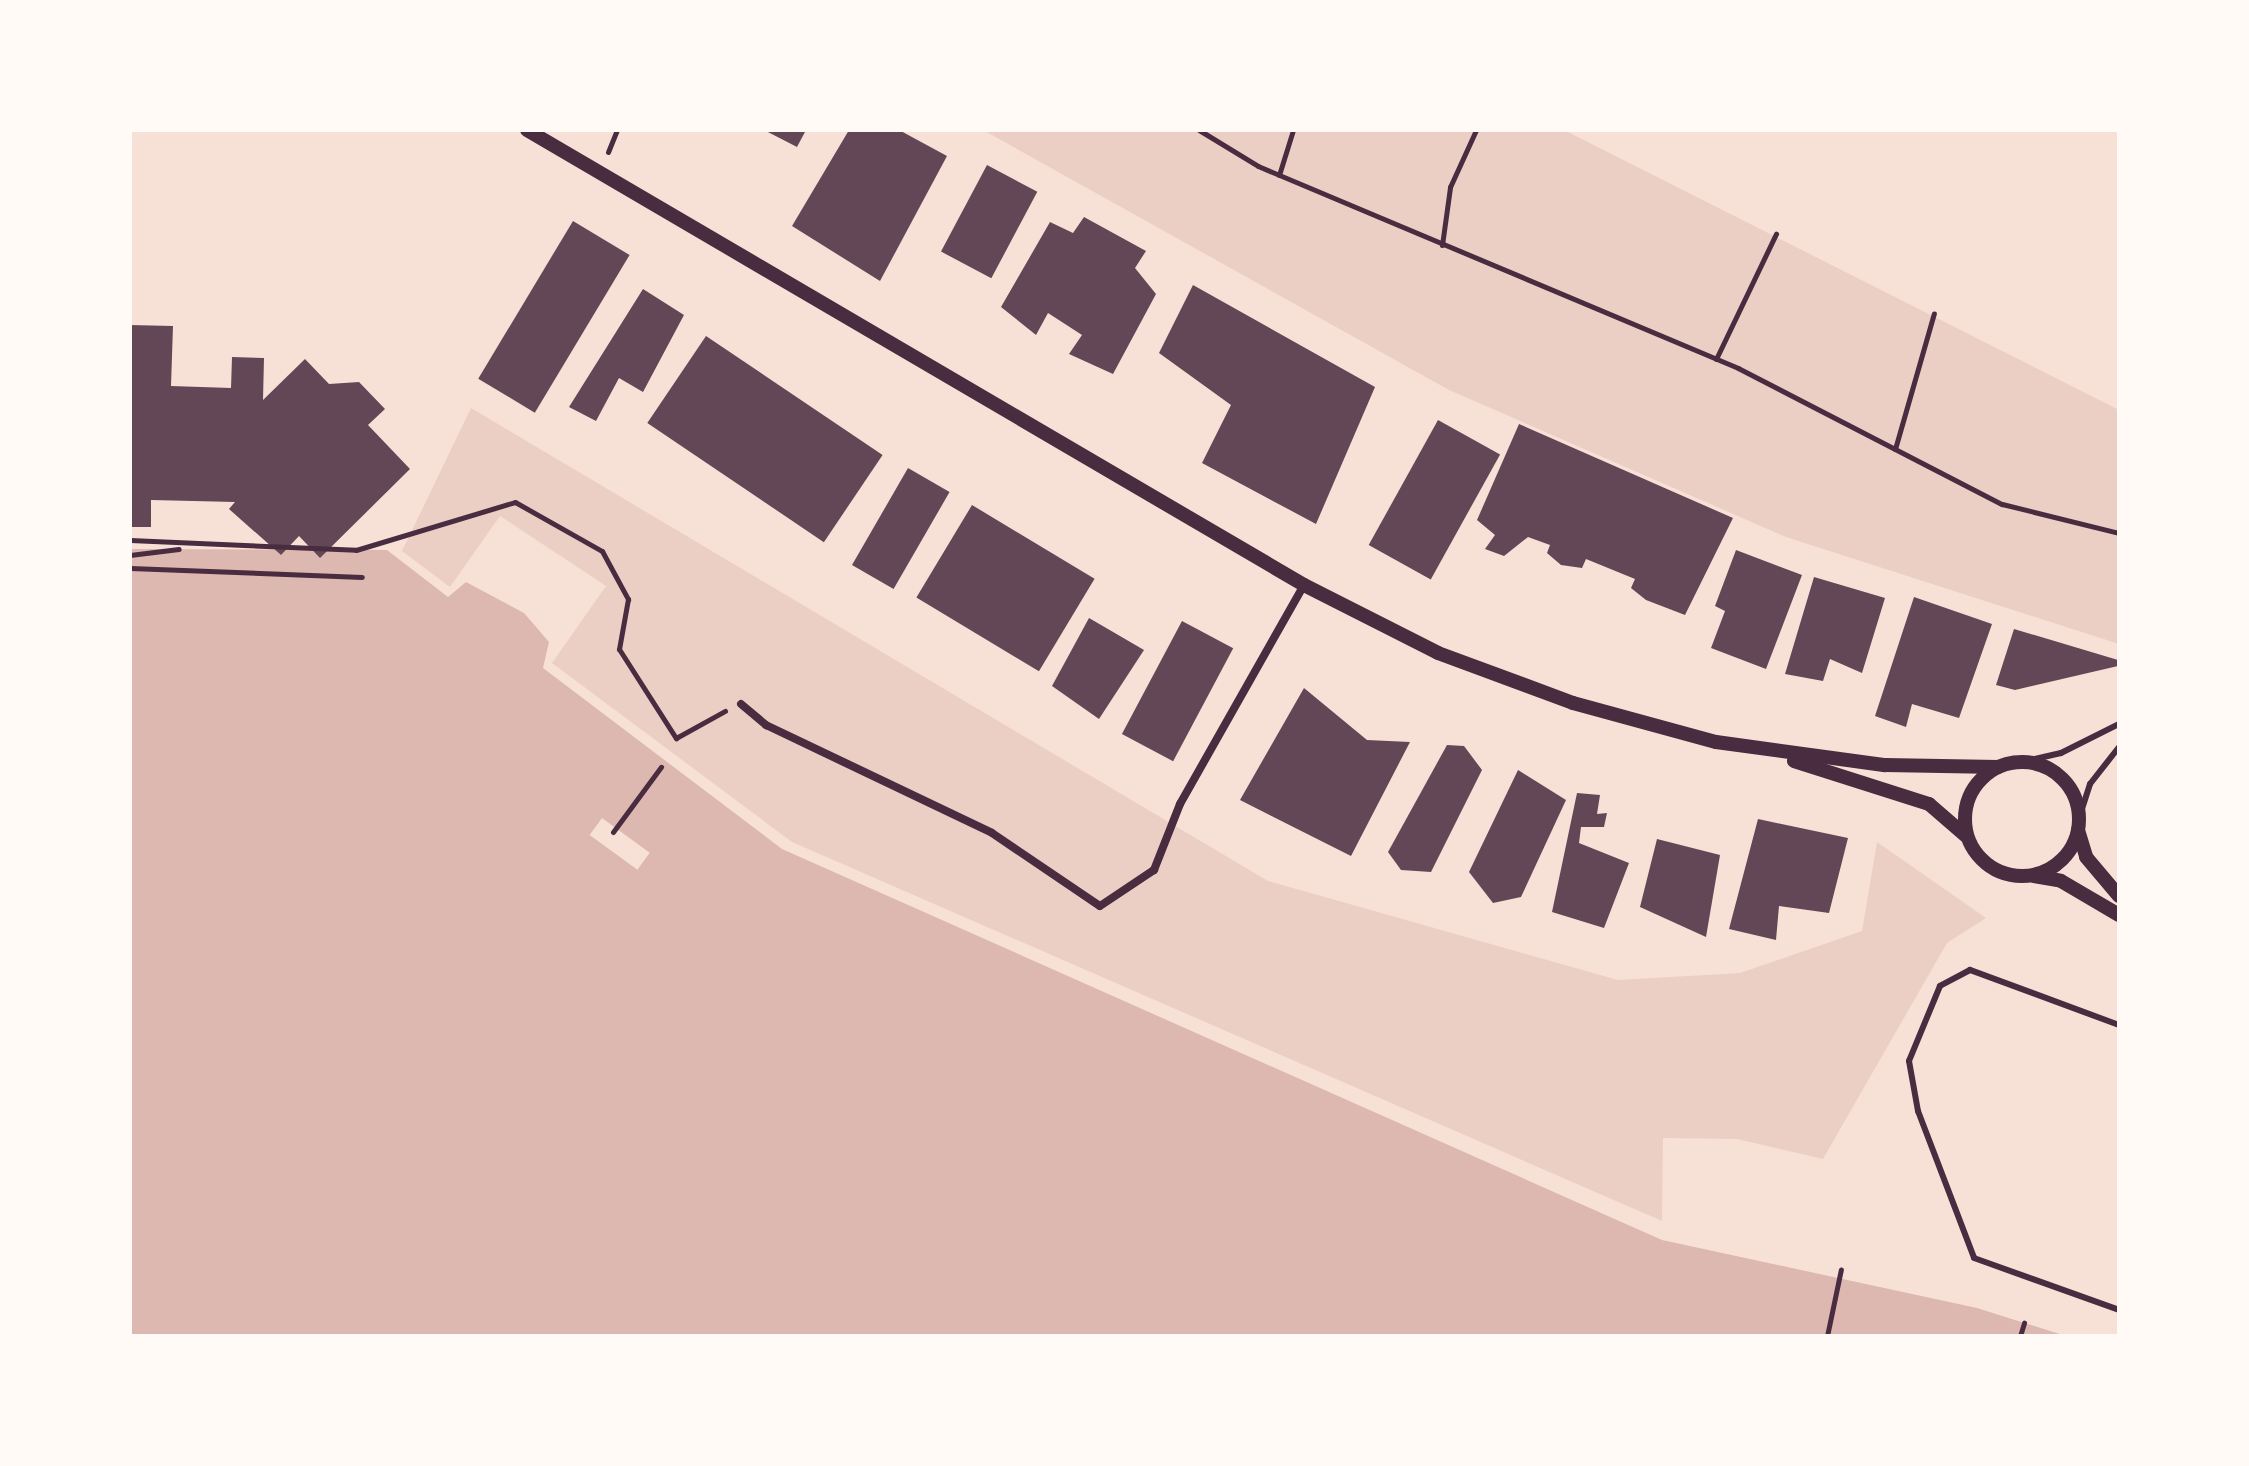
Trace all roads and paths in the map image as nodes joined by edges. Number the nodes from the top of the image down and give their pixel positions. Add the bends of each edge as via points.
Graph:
1 (527, 130) edge
2 (1199, 130) edge
3 (1293, 130) edge
4 (1476, 130) edge
5 (1279, 175) junction
6 (1776, 234) dead end
7 (1442, 245) junction
8 (1934, 313) dead end
9 (1716, 359) junction
10 (1895, 449) junction
11 (2119, 533) edge
12 (130, 540) edge
13 (179, 549) dead end
14 (130, 555) edge
15 (130, 568) edge
16 (362, 577) dead end
17 (1304, 585) junction
18 (741, 704) joint
19 (2119, 724) edge
20 (2119, 747) edge
21 (1763, 751) junction
22 (2022, 762) junction
23 (661, 767) dead end
24 (1998, 767) junction
25 (2079, 824) junction
26 (613, 832) dead end
27 (1969, 841) junction
28 (2028, 875) junction
29 (2119, 896) edge
30 (2119, 915) edge
31 (2119, 1025) edge
32 (1841, 1269) dead end
33 (2119, 1310) edge
34 (2024, 1323) dead end
35 (1827, 1336) edge
36 (2020, 1336) edge

1 - 17 street
2 - 5 path
3 - 5 path
4 - 7 path via 1450,187
5 - 7 path
6 - 9 path
7 - 9 path
8 - 10 path
9 - 10 path
10 - 11 path via 2002,504
12 - 18 path via 356,550 408,540 515,502 602,551 628,599 619,649 676,738
13 - 14 path
15 - 16 path
17 - 18 street via 1180,804 1154,870 1100,906 992,833 766,725
17 - 21 street via 1438,653 1573,703
19 - 22 lane via 2061,753
20 - 25 lane via 2090,784
21 - 24 street via 1968,772
21 - 27 street via 1929,804 1951,816
22 - 24 street
22 - 25 street via 2064,780
23 - 26 path
24 - 27 street via 1968,799
25 - 28 street via 2062,860
25 - 29 street via 2088,862
27 - 28 street via 1992,867
28 - 30 street via 2061,881
31 - 33 lane via 1970,970 1940,986 1909,1061 1918,1111 1974,1258
32 - 35 path
34 - 36 path

